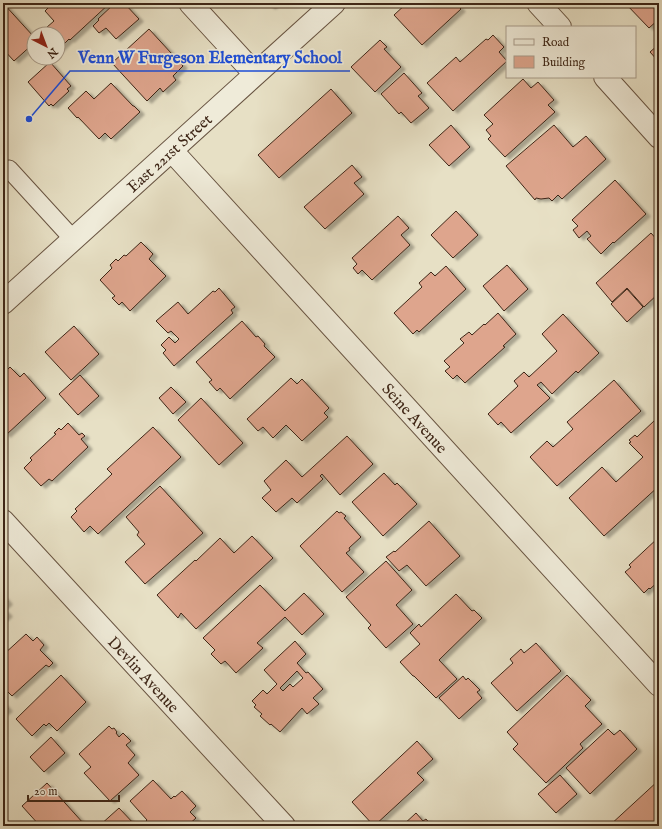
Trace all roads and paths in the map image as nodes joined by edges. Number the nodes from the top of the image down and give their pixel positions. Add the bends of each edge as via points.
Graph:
1 (190, 3) edge
2 (334, 3) edge
3 (538, 3) edge
4 (559, 26) edge
5 (255, 74) junction
6 (606, 78) edge
7 (659, 137) edge
8 (172, 151) junction
9 (3, 174) edge
10 (73, 239) junction
11 (3, 303) edge
12 (3, 521) edge
13 (659, 685) edge
14 (284, 826) edge

1 - 5 street
2 - 5 street, East 221st Street
3 - 4 street
5 - 8 street, East 221st Street
6 - 7 street
8 - 10 street, East 221st Street
8 - 13 street, Seine Avenue
9 - 10 lane via 9,169
10 - 11 street, East 221st Street
12 - 14 street, Devlin Avenue

